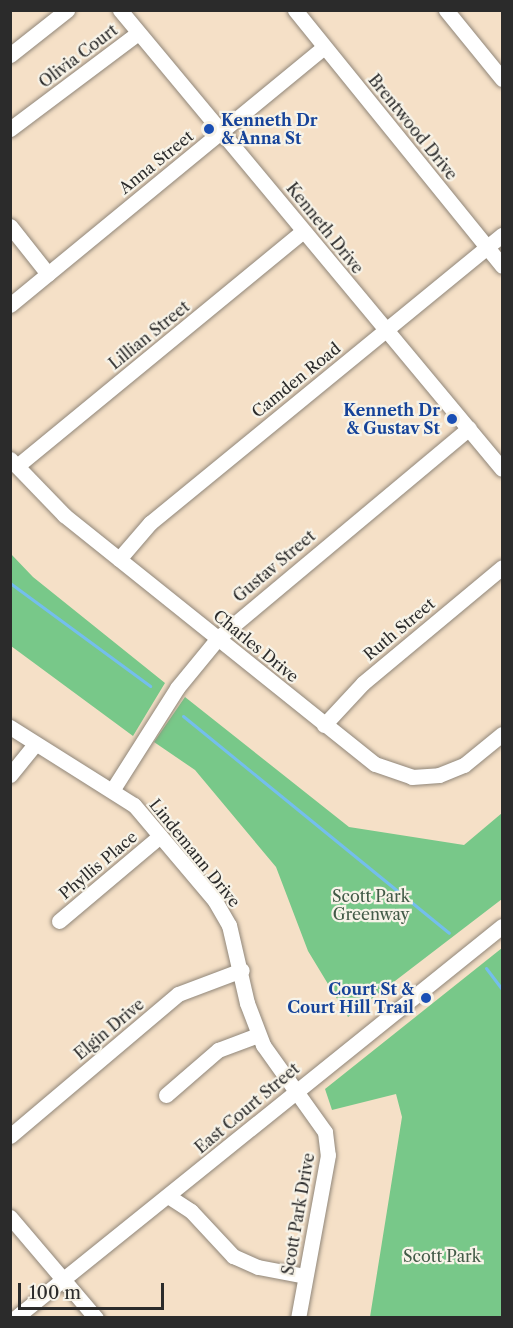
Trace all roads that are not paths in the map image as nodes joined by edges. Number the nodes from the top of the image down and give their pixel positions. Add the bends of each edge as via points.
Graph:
1 (120, 10) edge
2 (295, 10) edge
3 (446, 10) edge
4 (56, 14) edge
5 (138, 33) junction
6 (324, 47) junction
7 (10, 55) edge
8 (502, 79) edge
9 (10, 129) edge
10 (222, 132) junction
11 (10, 226) edge
12 (303, 231) junction
13 (502, 236) edge
14 (488, 246) junction
15 (502, 266) edge
16 (48, 274) junction
17 (10, 305) edge
18 (385, 330) junction
19 (469, 428) junction
20 (14, 462) edge
21 (502, 469) edge
22 (118, 559) junction
23 (502, 567) edge
24 (218, 638) junction
25 (324, 725) junction
26 (10, 727) edge
27 (502, 734) edge
28 (34, 745) junction
29 (10, 775) edge
30 (113, 789) junction
31 (160, 836) junction
32 (59, 921) dead end
33 (502, 926) edge
34 (242, 970) junction
35 (258, 1035) junction
36 (295, 1090) junction
37 (166, 1095) dead end
38 (10, 1136) edge
39 (168, 1196) junction
40 (10, 1216) edge
41 (305, 1276) junction
42 (63, 1278) junction
43 (15, 1317) edge
44 (96, 1317) edge
45 (298, 1317) edge

1 - 5 street, Kenneth Drive
2 - 6 street, Brentwood Drive
3 - 8 street
4 - 7 street
5 - 9 street, Olivia Court
5 - 10 street, Kenneth Drive
6 - 10 street, Anna Street
6 - 14 street, Brentwood Drive
10 - 12 street, Kenneth Drive
10 - 16 street, Anna Street
11 - 16 street
12 - 18 street, Kenneth Drive
12 - 20 street, Lillian Street
13 - 14 street, Camden Road
14 - 15 street, Brentwood Drive
14 - 18 street, Camden Road
16 - 17 street, Anna Street
18 - 19 street, Kenneth Drive
18 - 22 street, Camden Road via 150,523
19 - 21 street, Kenneth Drive
19 - 24 street, Gustav Street
20 - 22 street, Charles Drive via 40,495
22 - 24 street, Charles Drive
23 - 25 street, Ruth Street via 363,683
24 - 25 street, Charles Drive
24 - 30 street, Gustav Street via 177,688
25 - 27 street, Charles Drive via 375,764 412,777 439,775 464,765
26 - 28 street, Lindemann Drive
28 - 29 street
28 - 30 street, Lindemann Drive
30 - 31 street, Lindemann Drive
31 - 32 street, Phyllis Place
31 - 34 street, Lindemann Drive via 220,910 234,936
33 - 36 street, East Court Street
34 - 35 street, Lindemann Drive
34 - 38 street, Elgin Drive via 178,994
35 - 36 street, Lindemann Drive
35 - 37 street via 218,1050
36 - 39 street, East Court Street
36 - 41 street, Scott Park Drive via 319,1121 327,1143
39 - 41 street via 191,1211 233,1256 258,1267
39 - 42 street, East Court Street
40 - 42 street
41 - 45 street, Scott Park Drive
42 - 43 street, East Court Street
42 - 44 street

